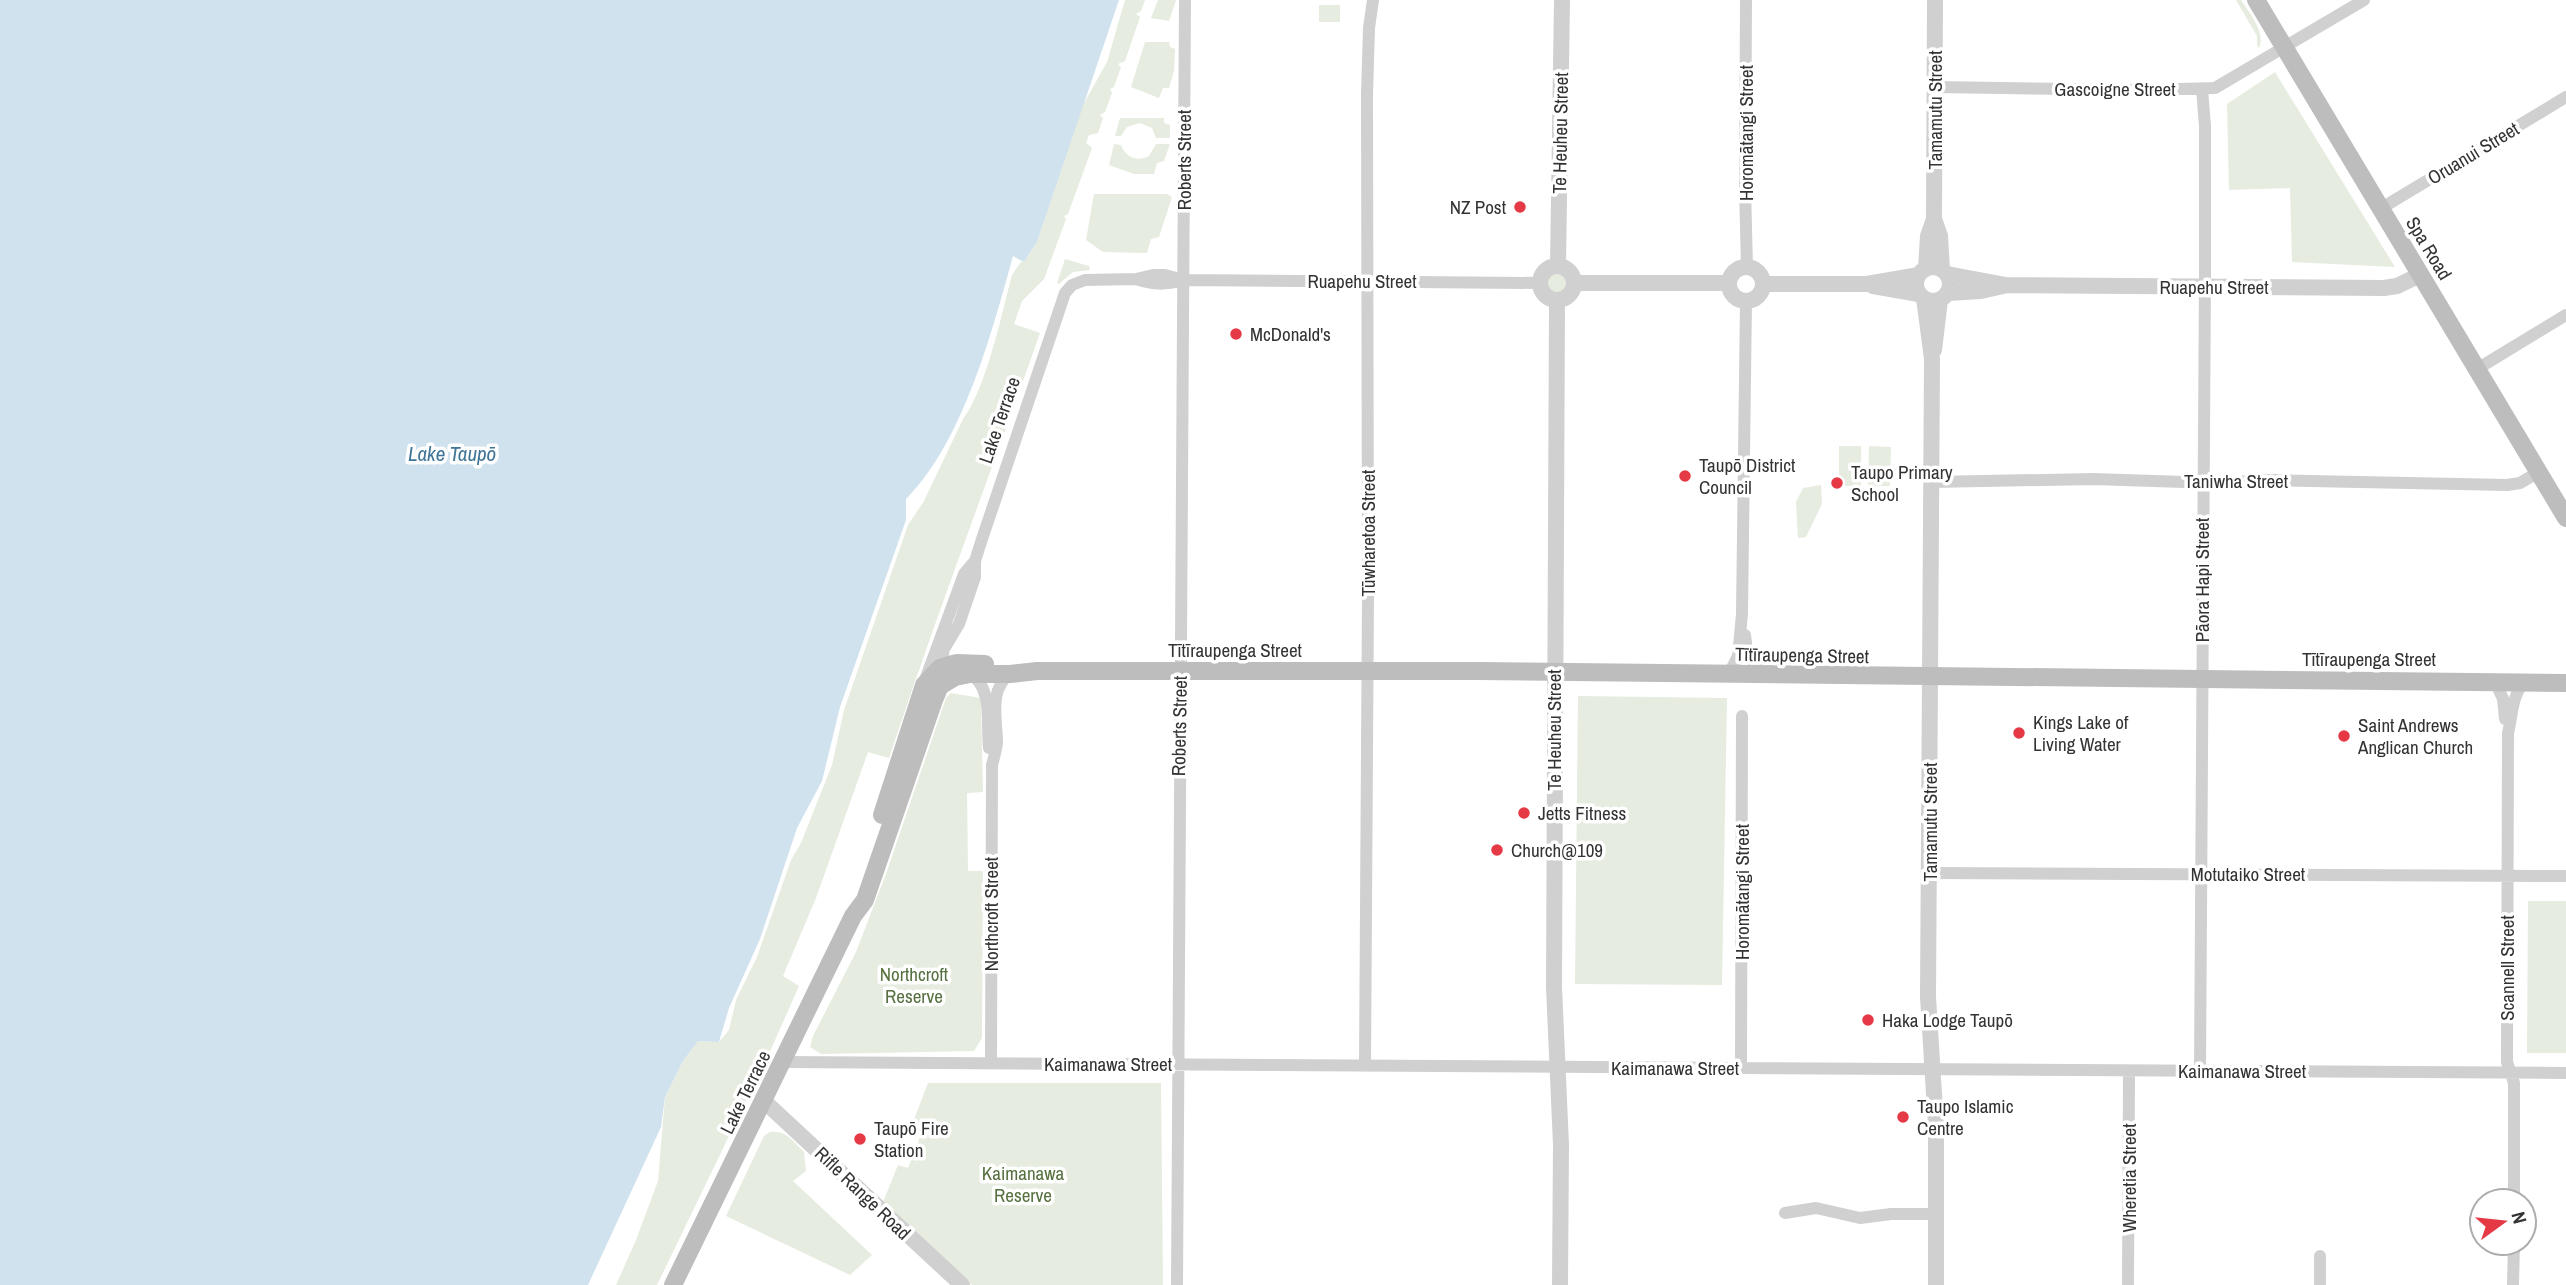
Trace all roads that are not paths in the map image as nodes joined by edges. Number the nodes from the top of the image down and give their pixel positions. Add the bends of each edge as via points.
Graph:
1 (1185, 0) edge
2 (1373, 0) edge
3 (1562, 0) edge
4 (1746, 0) edge
5 (1935, 0) edge
6 (2256, 0) edge
7 (2364, 0) edge
8 (2284, 48) junction
9 (1935, 87) junction
10 (2202, 89) junction
11 (2566, 97) edge
12 (2380, 209) junction
13 (1558, 265) junction
14 (1746, 267) junction
15 (1934, 272) junction
16 (2420, 275) junction
17 (1183, 280) junction
18 (1368, 281) junction
19 (1540, 283) junction
20 (1575, 283) junction
21 (1728, 283) junction
22 (1764, 284) junction
23 (1867, 284) junction
24 (2006, 285) junction
25 (2204, 287) junction
26 (1065, 293) joint
27 (1932, 296) junction
28 (1557, 300) junction
29 (1746, 300) junction
30 (2566, 316) edge
31 (2477, 369) junction
32 (2539, 472) junction
33 (1931, 482) junction
34 (2203, 483) junction
35 (2566, 517) edge
36 (975, 561) junction
37 (1742, 614) junction
38 (953, 635) junction
39 (940, 668) junction
40 (972, 669) junction
41 (1180, 670) junction
42 (1037, 671) junction
43 (1367, 671) junction
44 (1554, 672) junction
45 (1010, 674) junction
46 (1729, 674) junction
47 (1762, 675) junction
48 (1930, 677) junction
49 (2202, 679) junction
50 (2496, 681) junction
51 (2525, 681) junction
52 (2566, 683) edge
53 (924, 685) junction
54 (1742, 716) dead end
55 (2508, 733) junction
56 (992, 765) junction
57 (906, 781) junction
58 (1929, 873) junction
59 (2201, 874) junction
60 (2507, 875) junction
61 (2566, 876) edge
62 (853, 916) junction
63 (783, 1062) junction
64 (990, 1063) junction
65 (1177, 1064) junction
66 (1364, 1066) junction
67 (1558, 1068) junction
68 (1741, 1068) junction
69 (1933, 1069) junction
70 (2129, 1071) junction
71 (2200, 1071) junction
72 (2511, 1072) junction
73 (2566, 1073) edge
74 (764, 1101) junction
75 (2514, 1187) edge
76 (1785, 1213) dead end
77 (1936, 1214) junction
78 (2320, 1256) dead end
79 (2514, 1257) edge
80 (673, 1285) edge
81 (962, 1285) edge
82 (1177, 1285) edge
83 (1560, 1285) edge
84 (1936, 1285) edge
85 (2129, 1285) edge
86 (2320, 1285) edge
87 (2513, 1285) edge

1 - 17 street, Roberts Street
2 - 18 street, Tūwharetoa Street via 1368,54
3 - 13 street, Te Heuheu Street
4 - 14 street, Horomātangi Street
5 - 9 street, Tamamutu Street
6 - 8 main road, Spa Road
7 - 8 street, Gascoigne Street
8 - 10 street, Gascoigne Street via 2227,82
8 - 12 main road, Spa Road
9 - 10 street, Gascoigne Street
9 - 15 street, Tamamutu Street via 1934,219 1928,236
10 - 25 street, Pāora Hapi Street
11 - 12 street, Oruanui Street
12 - 16 main road, Spa Road
13 - 19 street via 1543,272
13 - 20 street via 1568,269
14 - 21 street via 1736,270
14 - 22 street via 1757,270
15 - 23 street, Ruapehu Street
15 - 24 street, Ruapehu Street
15 - 27 street via 1950,284
15 - 27 street via 1916,284
16 - 25 street, Ruapehu Street via 2385,288
16 - 31 main road, Spa Road
17 - 18 street, Ruapehu Street
17 - 26 street, Ruapehu Street via 1166,285 1136,279 1078,281
17 - 41 street, Roberts Street
18 - 19 street, Ruapehu Street
18 - 43 street, Tūwharetoa Street
19 - 28 street via 1547,297
20 - 21 street
20 - 28 street via 1572,293
21 - 29 street via 1735,298
22 - 23 street, Ruapehu Street
22 - 29 street via 1759,294
23 - 27 street, Ruapehu Street
24 - 25 street, Ruapehu Street
24 - 27 street, Ruapehu Street
25 - 34 street, Pāora Hapi Street
26 - 36 street, Lake Terrace
27 - 33 street, Tamamutu Street
28 - 44 street, Te Heuheu Street
29 - 37 street
30 - 31 street
31 - 32 main road, Spa Road
32 - 34 street, Taniwha Street via 2507,485
32 - 35 main road, Spa Road
33 - 34 street, Taniwha Street via 2112,479
33 - 48 street, Tamamutu Street
34 - 49 street, Pāora Hapi Street
36 - 38 street, Lake Terrace via 975,577
36 - 53 street, Lake Terrace via 964,574
37 - 46 street via 1738,656
37 - 47 street via 1747,652
38 - 39 street, Lake Terrace
38 - 40 street via 957,655
39 - 40 main road, Tītīraupenga Street via 957,663
39 - 53 main road, Lake Terrace
39 - 57 street, Lake Terrace via 914,738
40 - 42 main road, Tītīraupenga Street
40 - 45 main road, Tītīraupenga Street
40 - 56 street, Northcroft Street via 986,694
40 - 57 main road, Lake Terrace via 940,686
41 - 42 main road, Tītīraupenga Street
41 - 43 main road, Tītīraupenga Street
41 - 65 street, Roberts Street
42 - 45 main road, Tītīraupenga Street
43 - 44 main road, Tītīraupenga Street
43 - 66 street, Tūwharetoa Street
44 - 46 main road, Tītīraupenga Street
44 - 67 street, Te Heuheu Street
45 - 56 street, Northcroft Street via 996,692 997,746
46 - 47 main road, Tītīraupenga Street
47 - 48 main road, Tītīraupenga Street
48 - 49 main road, Tītīraupenga Street
48 - 58 street, Tamamutu Street
49 - 50 main road, Tītīraupenga Street
49 - 59 street, Pāora Hapi Street
50 - 51 main road, Tītīraupenga Street
50 - 55 street, Scannell Street
51 - 52 main road, Tītīraupenga Street
51 - 55 street, Scannell Street via 2513,699
53 - 62 main road, Lake Terrace
54 - 68 street, Horomātangi Street
55 - 60 street, Scannell Street
56 - 64 street, Northcroft Street
57 - 62 main road, Lake Terrace via 865,900
58 - 59 street, Motutaiko Street
58 - 69 street, Tamamutu Street via 1928,997
59 - 60 street, Motutaiko Street
59 - 71 street, Pāora Hapi Street
60 - 61 street, Motutaiko Street
60 - 72 street, Scannell Street via 2507,1062
62 - 63 main road, Lake Terrace
63 - 64 street, Kaimanawa Street
63 - 74 main road, Lake Terrace
64 - 65 street, Kaimanawa Street
65 - 66 street, Kaimanawa Street
65 - 82 street, Roberts Street
66 - 67 street, Kaimanawa Street
67 - 68 street, Kaimanawa Street
67 - 83 street, Te Heuheu Street
68 - 69 street, Kaimanawa Street
69 - 70 street, Kaimanawa Street
69 - 77 street, Tamamutu Street
70 - 71 street, Kaimanawa Street
70 - 85 street, Wheretia Street
71 - 72 street, Kaimanawa Street
72 - 73 street, Kaimanawa Street
72 - 75 street, Scannell Street
74 - 80 main road, Lake Terrace
74 - 81 street, Rifle Range Road
76 - 77 street via 1816,1208 1860,1218
77 - 84 street, Tamamutu Street
78 - 86 street
79 - 87 street

